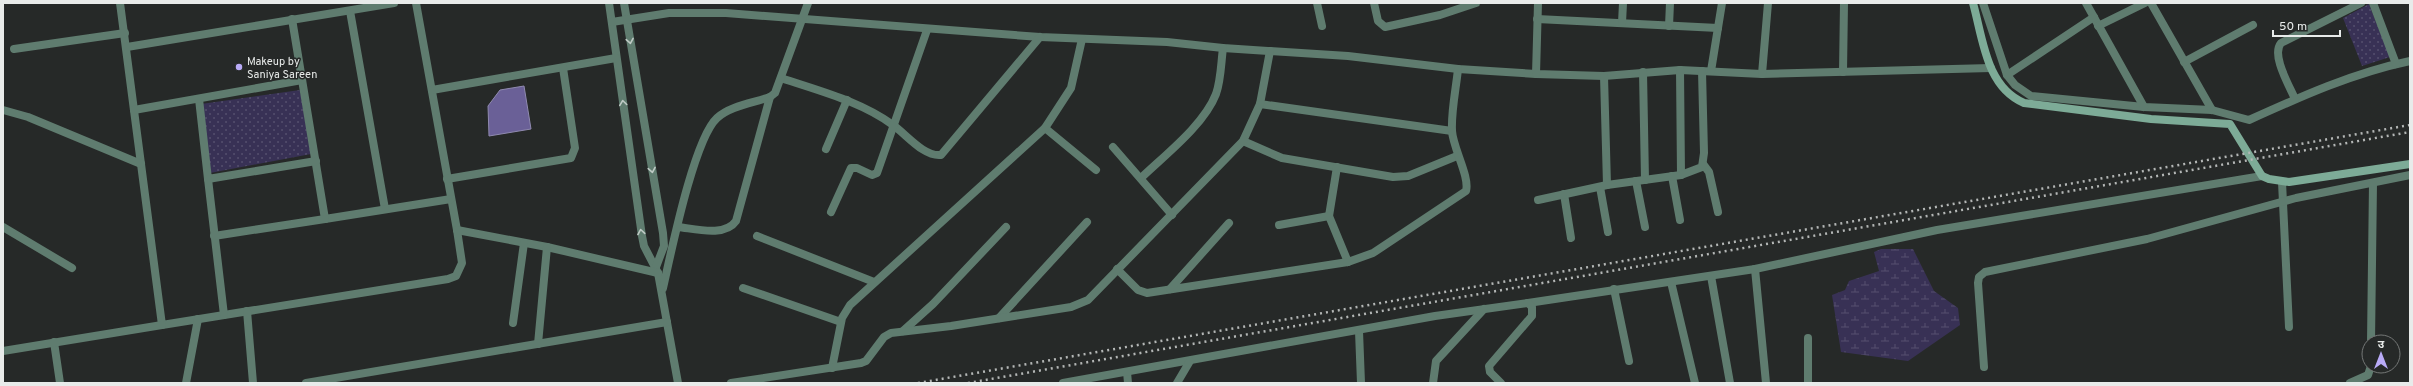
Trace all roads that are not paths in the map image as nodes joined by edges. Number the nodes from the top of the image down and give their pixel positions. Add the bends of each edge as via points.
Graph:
1 (120, 3) edge
2 (394, 3) edge
3 (416, 3) edge
4 (609, 3) edge
5 (624, 3) edge
6 (808, 3) edge
7 (1316, 3) edge
8 (1374, 3) edge
9 (1476, 3) edge
10 (1538, 3) edge
11 (1623, 3) edge
12 (1670, 3) edge
13 (1722, 3) edge
14 (1768, 3) edge
15 (1844, 3) edge
16 (1973, 3) edge
17 (1983, 3) edge
18 (2086, 3) edge
19 (2145, 3) edge
20 (2151, 3) edge
21 (2361, 3) edge
22 (2373, 3) edge
23 (350, 11) junction
24 (2094, 17) junction
25 (626, 18) junction
26 (802, 18) junction
27 (292, 19) junction
28 (1537, 19) junction
29 (612, 22) junction
30 (1622, 23) junction
31 (2253, 25) dead end
32 (1322, 26) dead end
33 (1669, 26) junction
34 (2098, 26) junction
35 (1718, 28) junction
36 (927, 30) junction
37 (125, 34) junction
38 (1040, 37) junction
39 (1082, 39) junction
40 (127, 47) junction
41 (1223, 48) junction
42 (14, 49) dead end
43 (1270, 50) junction
44 (616, 58) junction
45 (2410, 61) edge
46 (2184, 62) junction
47 (2396, 64) junction
48 (563, 68) junction
49 (1991, 68) junction
50 (1458, 69) junction
51 (1680, 70) junction
52 (1702, 71) junction
53 (1711, 71) junction
54 (1643, 72) junction
55 (1843, 72) junction
56 (1536, 74) junction
57 (1762, 74) junction
58 (2007, 75) junction
59 (1604, 76) junction
60 (781, 78) junction
61 (302, 80) junction
62 (432, 90) junction
63 (770, 97) junction
64 (198, 99) junction
65 (2295, 99) junction
66 (847, 100) junction
67 (1260, 104) junction
68 (2144, 107) junction
69 (3, 110) edge
70 (134, 110) junction
71 (2212, 110) junction
72 (893, 125) junction
73 (1045, 128) junction
74 (1452, 131) junction
75 (1243, 140) junction
76 (1113, 147) dead end
77 (826, 149) dead end
78 (1457, 156) junction
79 (316, 161) junction
80 (141, 164) junction
81 (1703, 164) junction
82 (2410, 164) edge
83 (1337, 167) junction
84 (1096, 170) dead end
85 (1676, 175) junction
86 (2410, 175) edge
87 (2262, 176) junction
88 (1141, 178) junction
89 (208, 180) junction
90 (447, 180) junction
91 (1645, 180) junction
92 (1636, 181) junction
93 (2282, 182) junction
94 (2373, 183) junction
95 (1604, 186) junction
96 (1564, 194) junction
97 (451, 199) junction
98 (1538, 200) dead end
99 (2284, 201) junction
100 (385, 209) junction
101 (830, 212) dead end
102 (1718, 212) dead end
103 (1172, 215) junction
104 (1329, 216) junction
105 (325, 219) junction
106 (1680, 220) dead end
107 (1087, 222) dead end
108 (1229, 224) dead end
109 (1279, 225) dead end
110 (3, 227) edge
111 (678, 227) junction
112 (1006, 227) dead end
113 (1645, 227) dead end
114 (457, 230) junction
115 (1608, 232) dead end
116 (214, 236) junction
117 (757, 236) dead end
118 (1571, 238) dead end
119 (524, 243) junction
120 (547, 247) junction
121 (1348, 262) junction
122 (72, 268) dead end
123 (1117, 269) junction
124 (1755, 269) junction
125 (657, 270) junction
126 (1711, 276) junction
127 (874, 282) junction
128 (1671, 282) junction
129 (743, 288) dead end
130 (1170, 289) junction
131 (1614, 289) junction
132 (662, 291) junction
133 (1528, 303) junction
134 (1484, 309) junction
135 (247, 311) junction
136 (224, 315) junction
137 (999, 318) junction
138 (198, 319) junction
139 (667, 322) junction
140 (841, 322) junction
141 (513, 323) dead end
142 (162, 324) junction
143 (2289, 327) dead end
144 (902, 331) junction
145 (1358, 331) junction
146 (2371, 334) edge
147 (1808, 338) dead end
148 (54, 342) junction
149 (538, 344) junction
150 (3, 351) edge
151 (1190, 361) junction
152 (1629, 361) dead end
153 (1984, 367) dead end
154 (832, 368) junction
155 (1127, 372) junction
156 (2368, 374) edge
157 (60, 383) edge
158 (186, 383) edge
159 (253, 383) edge
160 (306, 383) edge
161 (678, 383) edge
162 (731, 383) edge
163 (1063, 383) edge
164 (1128, 383) edge
165 (1178, 383) edge
166 (1360, 383) edge
167 (1433, 383) edge
168 (1501, 383) edge
169 (1695, 383) edge
170 (1730, 383) edge
171 (1766, 383) edge
172 (1808, 383) edge
173 (2350, 383) edge

1 - 37 street
2 - 23 street
3 - 62 street
4 - 29 street
5 - 25 street
6 - 26 street
7 - 32 street
8 - 9 street via 1378,21 1385,27 1440,15
10 - 28 street
11 - 30 street
12 - 33 street
13 - 35 street
14 - 57 street
15 - 55 street
16 - 49 main road
17 - 58 street
18 - 24 street
19 - 34 street
20 - 46 street
21 - 65 street via 2281,43 2278,47 2277,56
22 - 47 street
23 - 27 street
23 - 100 street
24 - 34 street
24 - 58 street
25 - 26 street via 669,13 726,13
25 - 29 street
25 -> 125 street via 664,234 664,246
26 - 36 street
26 - 60 street
27 - 40 street
27 - 61 street
28 - 30 street
28 - 56 street
29 - 44 street
30 - 33 street
31 - 46 street
33 - 35 street
34 - 68 street
35 - 53 street
36 - 38 street
36 - 72 street
37 - 40 street
37 - 42 street
38 - 39 street
38 - 72 street via 941,155 928,153
39 - 41 street via 1167,42
39 - 73 street via 1071,88
40 - 70 street
41 - 43 street
41 - 88 street via 1219,81 1212,100 1186,135
43 - 50 street
43 - 67 street
44 - 48 street
125 -> 44 street via 644,246 642,236
45 - 47 street
46 - 71 street
47 - 65 street via 2350,77
48 - 62 street
48 - 90 street via 575,148 571,158
49 - 55 street
49 - 87 main road via 1996,82 2007,94 2024,104 2151,119 2230,124
50 - 56 street
50 - 74 street
51 - 52 street
51 - 54 street
51 - 85 street
52 - 53 street
52 - 81 street
53 - 57 street
54 - 59 street
54 - 91 street
55 - 57 street
56 - 59 street
58 - 68 street via 2015,85 2032,96
59 - 95 street
60 - 63 street via 777,91
60 - 66 street
61 - 64 street
61 - 79 street
62 - 90 street
63 - 111 street via 734,108 712,123 701,144
63 - 111 street via 736,221 724,230
64 - 70 street
64 - 89 street
65 - 71 street via 2249,120
66 - 72 street
66 - 77 street
67 - 74 street
67 - 75 street
68 - 71 street
69 - 80 street via 28,117
70 - 80 street
72 - 101 street via 877,173 872,175 851,168
73 - 84 street
73 - 127 street
74 - 78 street
75 - 83 street via 1282,158
75 - 103 street
76 - 88 street
78 - 83 street via 1401,178
78 - 121 street via 1467,183 1466,191 1462,195 1373,253
79 - 89 street
79 - 105 street
80 - 142 street
81 - 85 street via 1698,170
81 - 102 street via 1709,172
82 - 93 main road
83 - 104 street
85 - 91 street
85 - 106 street
86 - 94 street
87 - 93 main road
87 - 124 street via 1937,230
88 - 103 street
89 - 116 street
90 - 97 street
91 - 92 street
92 - 95 street
92 - 113 street
93 - 99 street
94 - 99 street
94 - 146 street
95 - 96 street
95 - 115 street
96 - 98 street
96 - 118 street
97 - 100 street
97 - 114 street
99 - 143 street
99 - 153 street via 2147,239 1985,272 1979,277 1978,283
100 - 105 street
103 - 123 street
104 - 109 street
104 - 121 street
105 - 116 street
107 - 137 street
108 - 130 street
110 - 122 street
111 - 132 street
112 - 144 street via 933,304
114 - 119 street
114 - 135 street via 462,263 456,276
116 - 136 street
117 - 127 street via 787,245
119 - 120 street
119 - 141 street
120 - 125 street
120 - 149 street
121 - 130 street
123 - 130 street via 1143,292
123 - 137 street via 1082,303
124 - 126 street
124 - 171 street
125 - 132 street
126 - 128 street
126 - 170 street
127 - 140 street via 850,305
128 - 131 street
128 - 169 street
129 - 140 street
131 - 133 street
131 - 152 street
132 - 139 street
133 - 134 street
133 - 168 street via 1532,307 1532,316 1489,366 1490,372
134 - 145 street
134 - 167 street via 1436,361
135 - 136 street
135 - 159 street
136 - 138 street
137 - 144 street
138 - 142 street
138 - 158 street
139 - 149 street
139 - 161 street
140 - 154 street
142 - 148 street
144 - 154 street via 884,337 864,362
145 - 151 street
145 - 166 street
147 - 172 street
148 - 150 street
148 - 157 street
149 - 160 street
151 - 155 street
151 - 165 street
154 - 162 street
155 - 163 street
155 - 164 street
156 - 173 street

